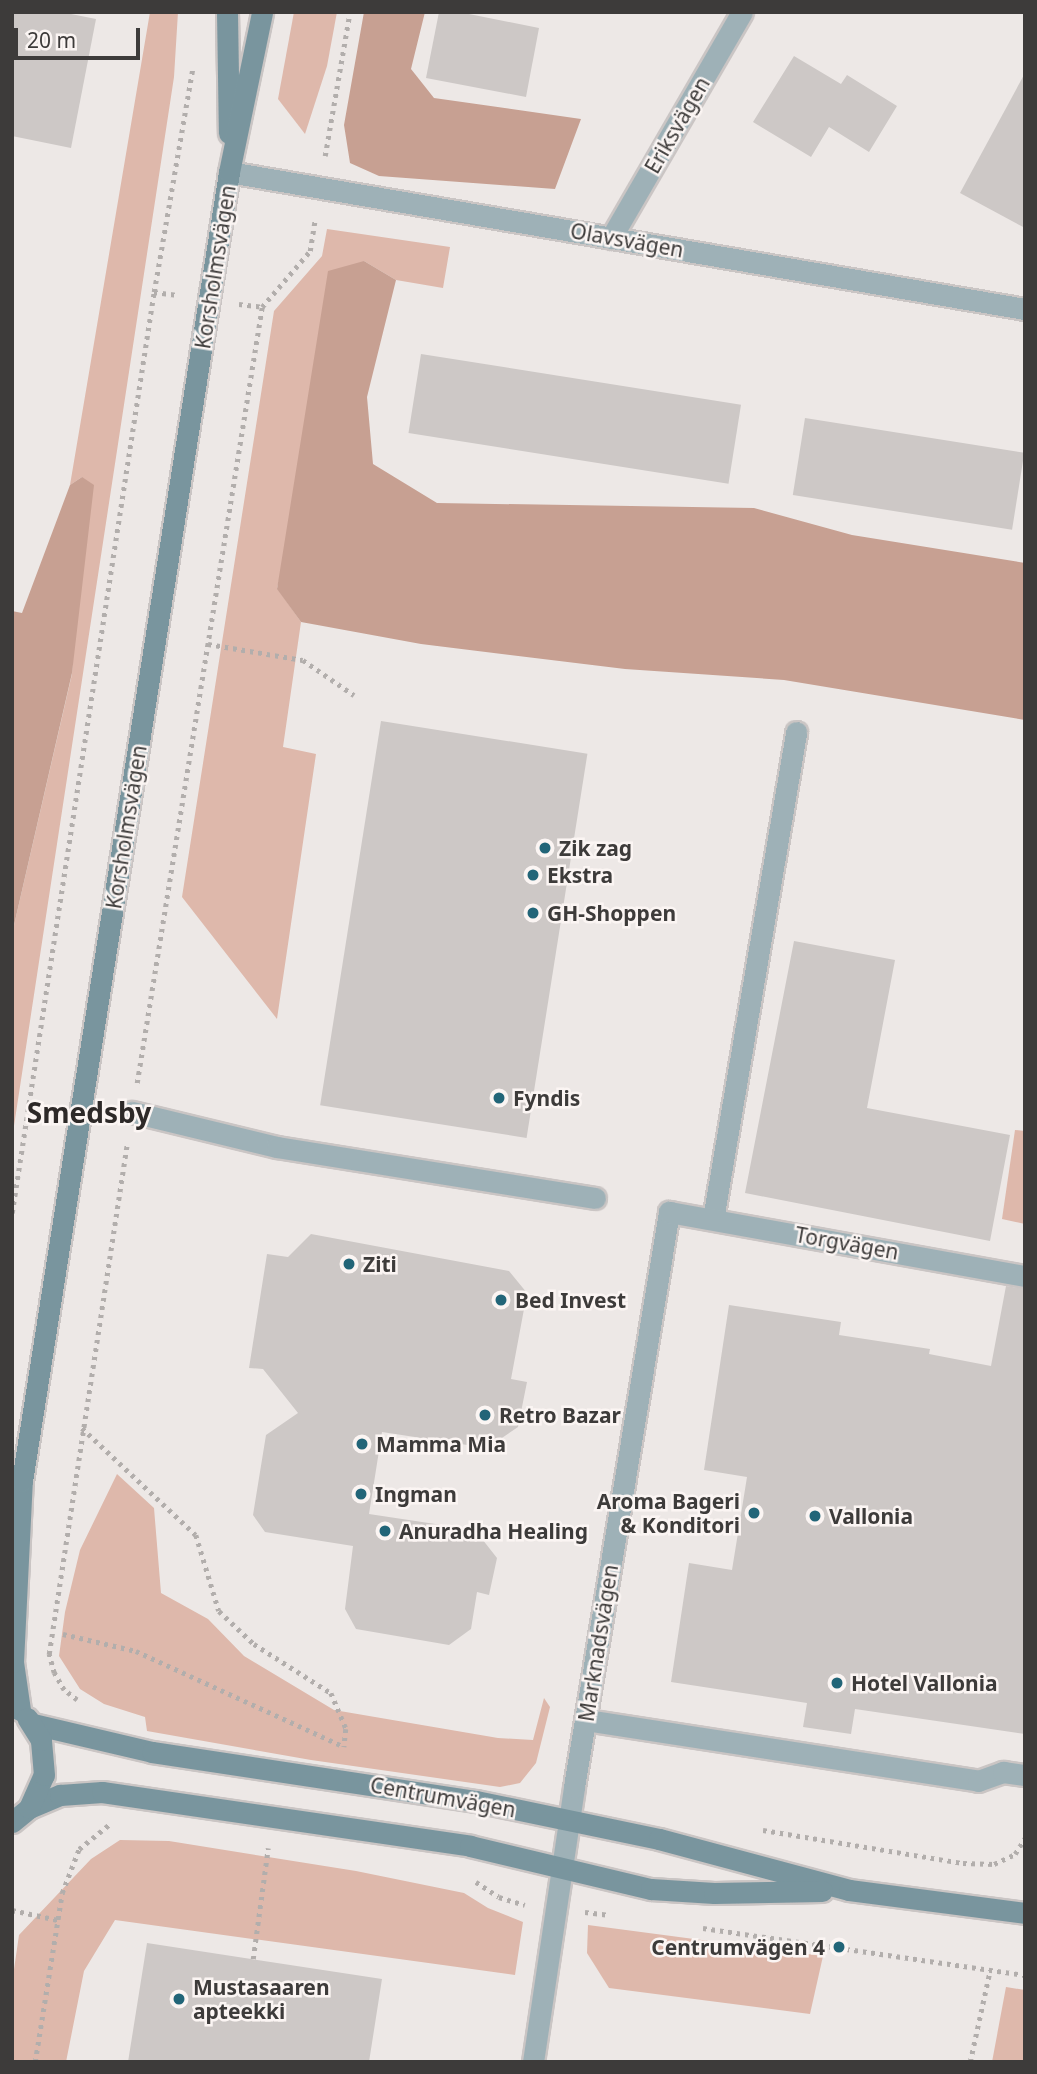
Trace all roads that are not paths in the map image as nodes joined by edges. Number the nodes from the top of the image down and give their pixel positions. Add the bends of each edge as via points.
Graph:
1 (227, 12) edge
2 (262, 12) edge
3 (743, 12) edge
4 (229, 172) junction
5 (611, 238) junction
6 (1025, 309) edge
7 (796, 732) dead end
8 (132, 1112) road end
9 (595, 1198) dead end
10 (669, 1212) joint
11 (713, 1219) junction
12 (1025, 1276) edge
13 (22, 1481) junction
14 (12, 1511) edge
15 (22, 1713) edge
16 (586, 1720) junction
17 (1025, 1775) edge
18 (18, 1819) edge
19 (569, 1821) junction
20 (562, 1868) junction
21 (849, 1890) junction
22 (1025, 1913) edge
23 (533, 2062) edge

1 - 4 main road, Korsholmsvägen
2 - 4 main road, Korsholmsvägen
3 - 5 street, Eriksvägen
4 - 5 street, Olavsvägen
4 - 13 main road, Korsholmsvägen
5 - 6 street, Olavsvägen
7 - 11 street
8 - 9 street via 277,1147
10 - 11 street, Torgvägen
10 - 16 street, Marknadsvägen
11 - 12 street, Torgvägen
13 - 14 main road, Korsholmsvägen
13 - 15 main road, Korsholmsvägen via 13,1662
15 - 18 main road, Korsholmsvägen via 41,1740 44,1775
15 - 19 main road, Centrumvägen via 152,1752 476,1801
16 - 17 street via 978,1781 1003,1772
16 - 19 street, Marknadsvägen
18 - 20 main road, Centrumvägen via 60,1795 115,1794 470,1846
19 - 20 street, Marknadsvägen
19 - 21 main road, Centrumvägen via 659,1839
20 - 21 main road, Centrumvägen via 651,1889
20 - 23 street, Marknadsvägen
21 - 22 main road, Centrumvägen

